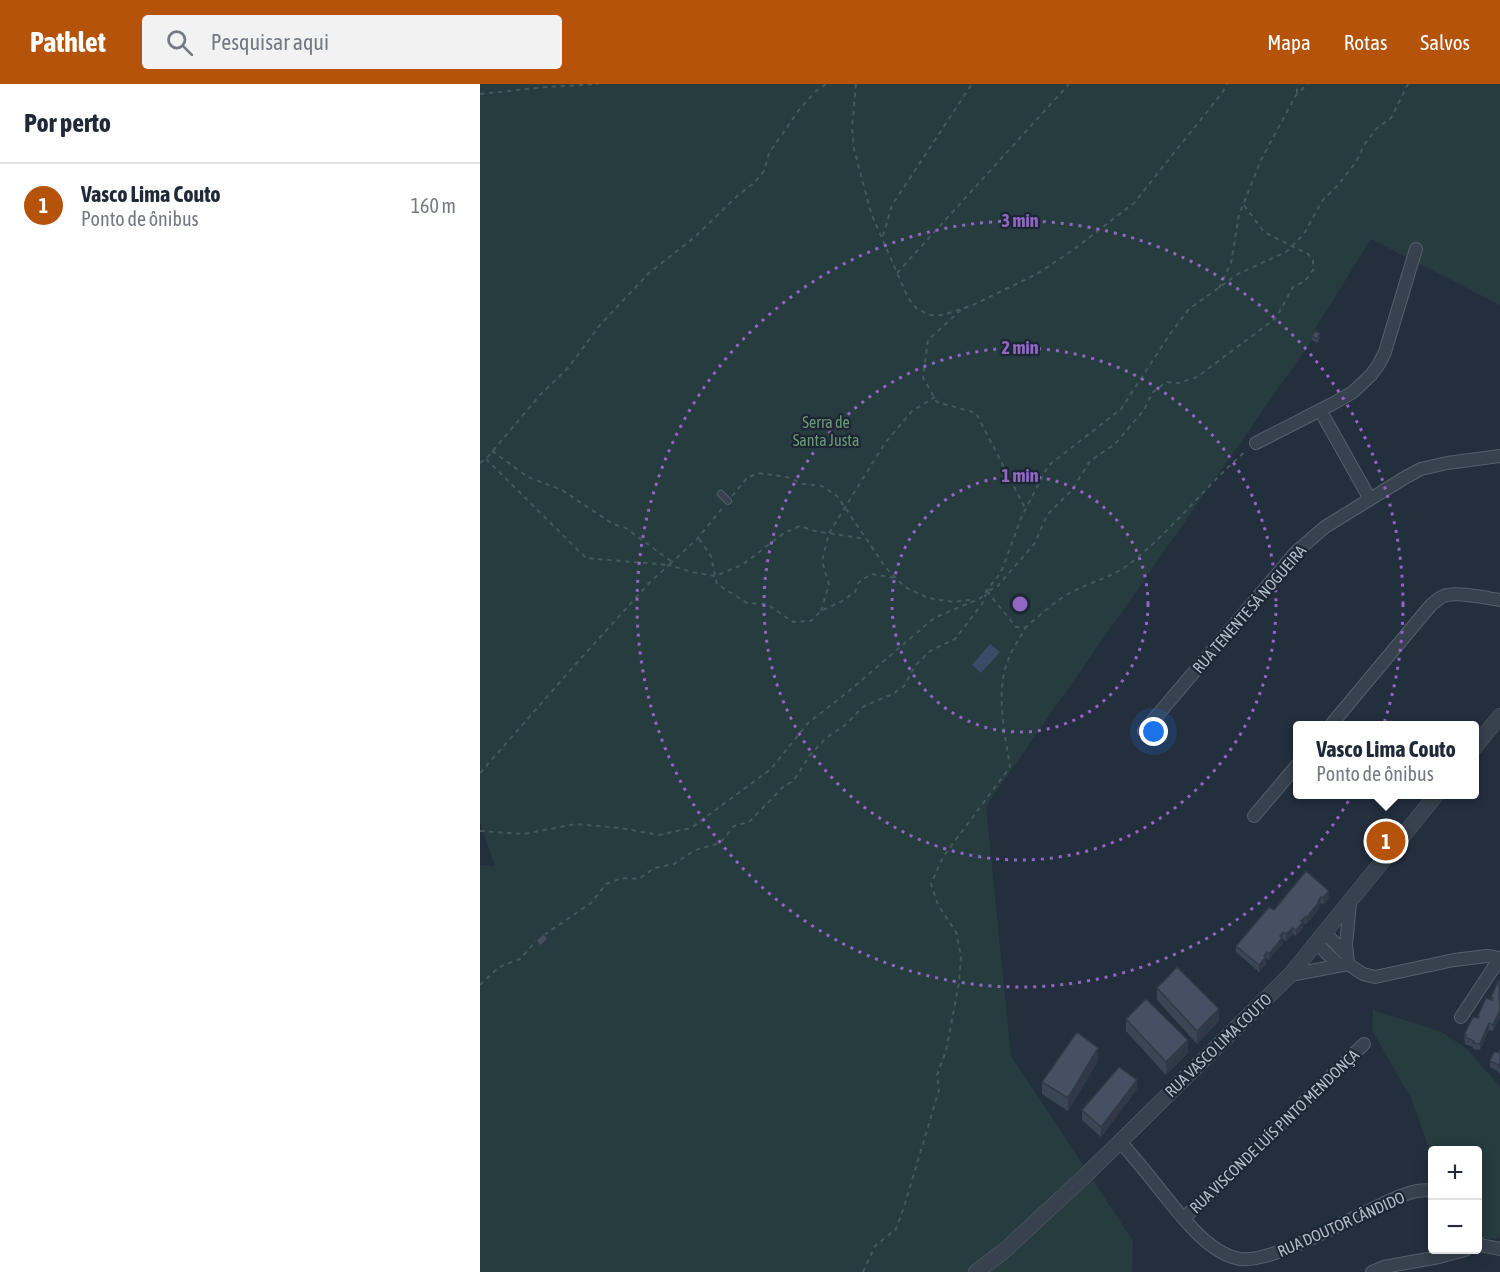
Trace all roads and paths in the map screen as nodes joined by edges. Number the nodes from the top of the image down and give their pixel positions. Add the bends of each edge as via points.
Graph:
1 (598, 84) edge
2 (826, 84) edge
3 (856, 84) edge
4 (972, 84) edge
5 (1069, 84) edge
6 (1227, 84) edge
7 (1297, 84) edge
8 (1308, 84) edge
9 (1407, 84) edge
10 (480, 94) edge
11 (1296, 95) junction
12 (1243, 204) junction
13 (882, 238) junction
14 (1292, 246) junction
15 (1416, 249) dead end
16 (897, 273) junction
17 (1219, 288) junction
18 (963, 308) junction
19 (935, 397) junction
20 (1320, 410) junction
21 (1256, 442) joint
22 (492, 451) junction
23 (1500, 456) edge
24 (486, 459) junction
25 (480, 463) edge
26 (720, 494) dead end
27 (1370, 499) junction
28 (728, 501) junction
29 (845, 508) junction
30 (1025, 510) junction
31 (829, 533) junction
32 (698, 538) junction
33 (866, 539) junction
34 (672, 562) junction
35 (669, 565) junction
36 (715, 576) junction
37 (896, 578) junction
38 (987, 591) junction
39 (981, 598) junction
40 (1500, 600) edge
41 (820, 612) junction
42 (1026, 627) junction
43 (1500, 716) edge
44 (1334, 721) edge
45 (1144, 730) dead end
46 (1479, 742) edge
47 (1293, 770) edge
48 (480, 773) edge
49 (1434, 799) edge
50 (1254, 816) dead end
51 (480, 831) edge
52 (1350, 902) junction
53 (1320, 938) junction
54 (1500, 958) edge
55 (1345, 961) junction
56 (1290, 975) junction
57 (480, 985) edge
58 (1461, 1017) dead end
59 (1364, 1044) dead end
60 (1120, 1141) junction
61 (1428, 1191) edge
62 (1184, 1218) junction
63 (1482, 1245) edge
64 (1500, 1249) edge
65 (1450, 1254) edge
66 (863, 1272) edge
67 (976, 1272) edge
68 (1372, 1272) edge

1 - 10 path
2 - 22 path via 799,110 755,183 649,273
3 - 13 path via 854,148 871,213
4 - 13 path via 892,205
5 - 16 path
6 - 18 path via 1134,203 1037,274
7 - 11 path
8 - 11 path
9 - 14 path via 1391,118 1376,129
11 - 12 path via 1261,160
12 - 14 path via 1264,232
12 - 17 path via 1231,263
13 - 16 path
14 - 17 path
14 - 38 path via 1308,254 1313,270 1293,287 1276,318 1197,377 1179,383 1166,382 1152,393 1144,410 1115,444 1090,460 1072,489 1047,515 1035,543 996,588
15 - 20 street via 1379,364 1353,392
16 - 18 path via 917,309 943,315
17 - 30 path via 1189,309 1121,409 1047,466
18 - 19 path via 928,340 922,378
19 - 29 path via 912,411 885,443
19 - 30 path via 938,402 976,413
20 - 21 street
20 - 27 street
21 - 42 path via 1151,547 1125,567 1069,593
22 - 24 path
22 - 34 path via 528,477 562,490 613,524 626,528
23 - 27 street, RUA TENENTE SÁ NOGUEIRA via 1420,469
24 - 25 path
24 - 35 path via 586,558
26 - 28 lane
27 - 45 street, RUA TENENTE SÁ NOGUEIRA via 1325,527 1296,552
28 - 29 path via 747,478 758,473 822,486 837,496
28 - 32 path
29 - 31 path
29 - 33 path
30 - 38 path via 1001,572
31 - 33 path
31 - 36 path via 800,526 784,533 742,565
31 - 41 path via 822,561 830,584
32 - 34 path
32 - 36 path via 711,556
33 - 37 path
34 - 35 path
35 - 36 path
35 - 48 path
36 - 41 path via 717,584 747,603 767,604 793,622 811,621
37 - 39 path via 928,598 954,602
37 - 41 path via 871,574 859,582 855,592
38 - 39 path
38 - 42 path via 1016,627
38 - 57 path via 982,604 955,639 930,651 915,666 904,686 864,706 826,738 794,780 749,822 735,826 720,843 696,850 674,864 654,868 639,879 622,878 606,884 591,903 535,942 520,959 499,967
39 - 51 path via 934,618 808,723 771,769 691,828 659,835 576,824 522,834
40 - 44 street via 1457,594 1439,598
42 - 66 path via 1003,678 1002,706 1010,767 943,857 930,884 956,932 962,956 959,983 946,1051 937,1075 939,1090 904,1207 896,1229 875,1246
43 - 46 street
47 - 50 street
49 - 52 street, RUA VASCO LIMA COUTO
52 - 53 street, RUA VASCO LIMA COUTO
52 - 55 street
53 - 55 street
53 - 56 street, RUA VASCO LIMA COUTO
54 - 55 street via 1454,960 1376,977 1363,974
54 - 58 street
55 - 56 street
56 - 60 street, RUA VASCO LIMA COUTO
59 - 62 street, RUA VISCONDE LUÍS PINTO MENDONÇA
60 - 62 street, RUA DOUTOR CÂNDIDO
60 - 67 street, RUA VASCO LIMA COUTO via 1004,1251
61 - 62 street, RUA DOUTOR CÂNDIDO via 1417,1191 1293,1246 1256,1258 1239,1259 1225,1254 1210,1245
63 - 64 street
65 - 68 street

